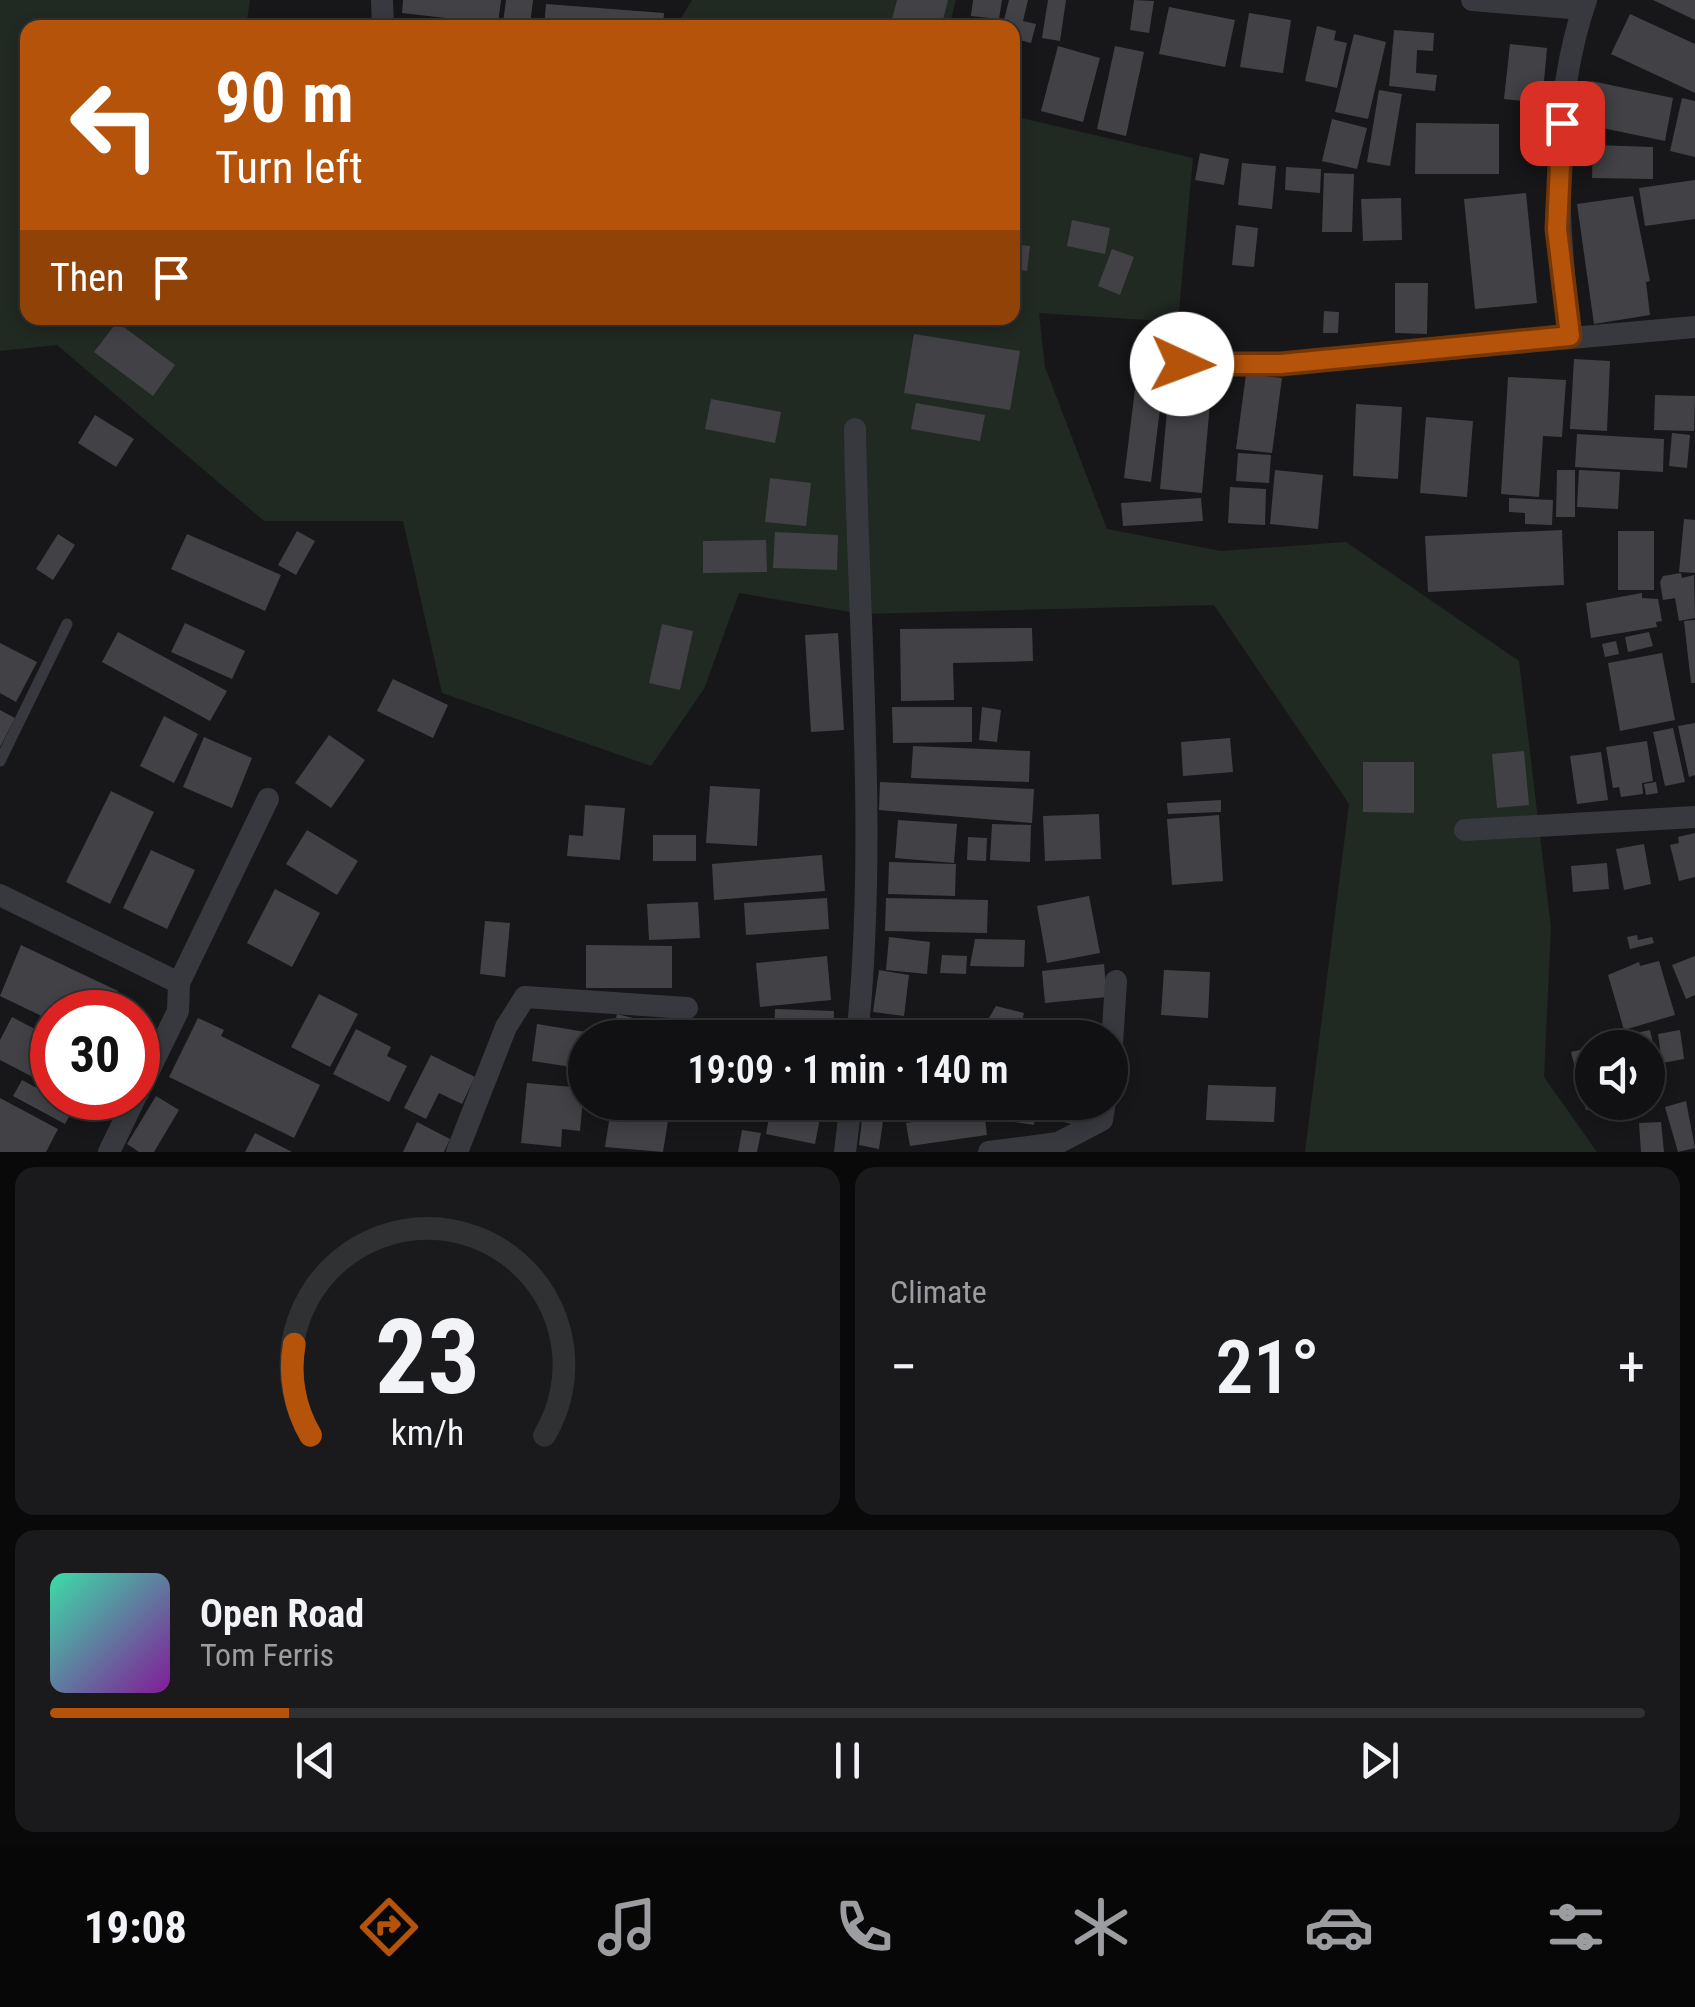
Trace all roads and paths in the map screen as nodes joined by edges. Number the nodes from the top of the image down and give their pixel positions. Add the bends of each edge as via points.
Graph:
1 (1472, 0) edge
2 (1584, 4) edge
3 (1695, 327) edge
4 (1570, 336) junction
5 (1182, 364) dead end
6 (855, 429) dead end
7 (68, 624) dead end
8 (0, 761) edge
9 (268, 800) dead end
10 (1695, 817) edge
11 (1465, 830) dead end
12 (0, 895) edge
13 (1116, 982) dead end
14 (179, 983) junction
15 (687, 1008) dead end
16 (860, 1020) edge
17 (1114, 1020) edge
18 (160, 1047) edge
19 (124, 1120) edge
20 (848, 1120) edge
21 (1102, 1120) edge
22 (108, 1152) edge
23 (456, 1152) edge
24 (845, 1152) edge
25 (989, 1152) edge

1 - 2 street
2 - 4 street via 1562,123 1557,229
3 - 4 street
4 - 5 street via 1281,364
6 - 16 street via 864,793
7 - 8 lane
9 - 14 street
10 - 11 street
12 - 14 street
13 - 17 street
14 - 18 street via 178,1011
15 - 23 street via 525,996
19 - 22 street
20 - 24 street
21 - 25 street via 1058,1143

